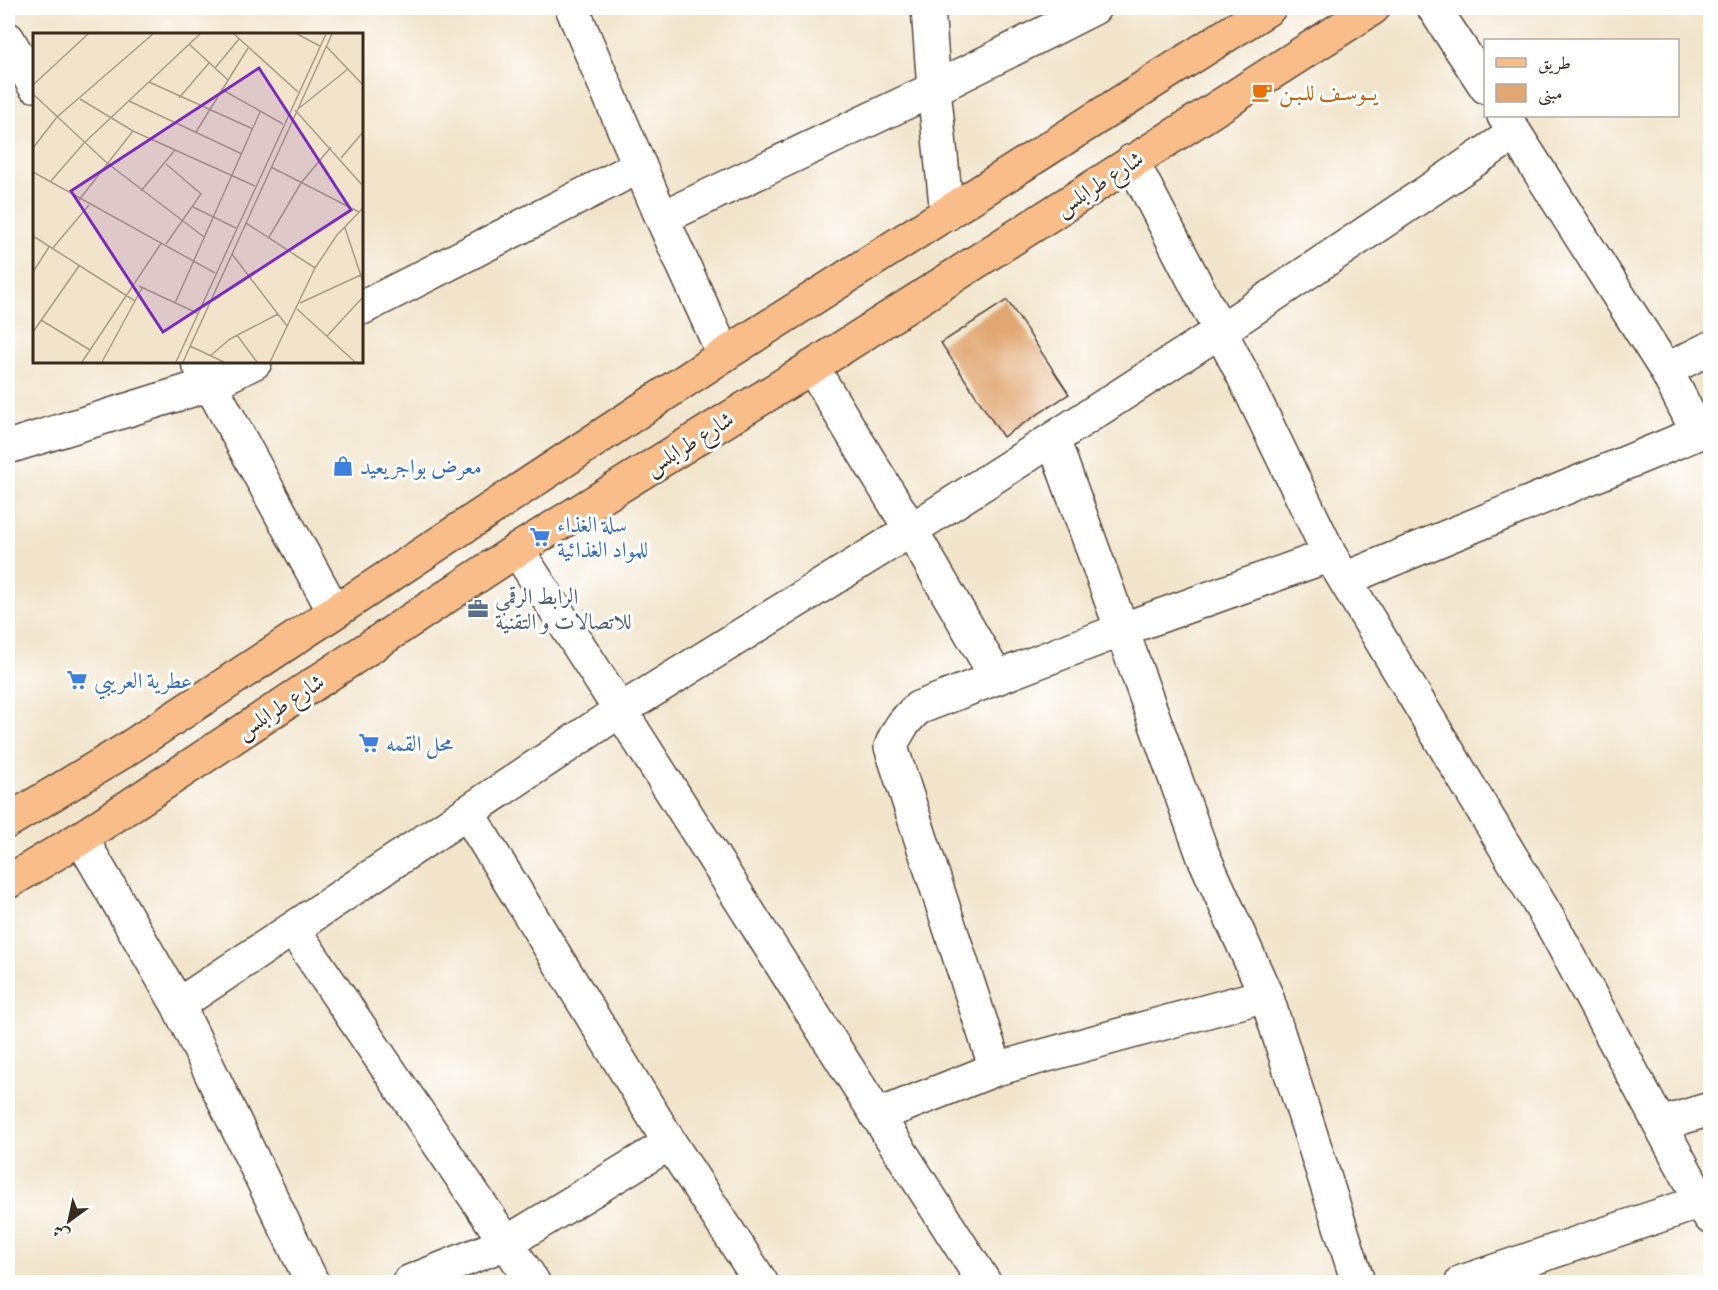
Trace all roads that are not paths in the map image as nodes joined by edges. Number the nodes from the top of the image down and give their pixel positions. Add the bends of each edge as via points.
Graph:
1 (572, 8) edge
2 (928, 8) edge
3 (1094, 8) edge
4 (1269, 8) edge
5 (1373, 8) edge
6 (1434, 8) edge
7 (8, 39) edge
8 (33, 83) edge
9 (1484, 85) edge
10 (934, 89) junction
11 (1509, 124) edge
12 (1132, 161) junction
13 (640, 166) junction
14 (947, 214) junction
15 (662, 218) junction
16 (363, 307) edge
17 (1220, 331) junction
18 (1710, 348) edge
19 (724, 355) junction
20 (250, 363) edge
21 (812, 367) junction
22 (1666, 370) junction
23 (204, 373) edge
24 (1704, 431) edge
25 (1053, 440) junction
26 (8, 447) edge
27 (911, 530) junction
28 (517, 550) junction
29 (1338, 567) junction
30 (334, 610) junction
31 (1121, 630) junction
32 (997, 678) junction
33 (621, 710) junction
34 (467, 812) junction
35 (8, 821) edge
36 (81, 838) junction
37 (8, 882) edge
38 (293, 928) junction
39 (1266, 995) junction
40 (178, 1005) junction
41 (996, 1069) junction
42 (1710, 1109) edge
43 (877, 1116) junction
44 (1661, 1124) junction
45 (670, 1143) junction
46 (1707, 1209) edge
47 (506, 1243) junction
48 (312, 1282) edge
49 (409, 1282) edge
50 (532, 1282) edge
51 (761, 1282) edge
52 (984, 1282) edge
53 (1358, 1282) edge
54 (1462, 1282) edge

1 - 13 street
2 - 10 street
3 - 10 street
4 - 14 main road
5 - 12 main road, شارع طرابلس
6 - 9 street
7 - 8 street
10 - 14 street
10 - 15 street
11 - 17 street
11 - 22 street
12 - 17 street
12 - 21 main road, شارع طرابلس
13 - 15 street
13 - 16 street
14 - 19 main road
15 - 19 street
17 - 25 street
17 - 29 street
18 - 22 street
19 - 30 main road
20 - 23 street
21 - 27 street
21 - 28 main road, شارع طرابلس
22 - 24 street
23 - 26 street
23 - 30 street
24 - 29 street
25 - 27 street
25 - 31 street
27 - 32 street
27 - 33 street
28 - 33 street
28 - 36 main road, شارع طرابلس
29 - 31 street
29 - 44 street via 1555,930
30 - 35 main road via 124,751
31 - 32 street
31 - 39 street via 1203,855
32 - 41 street via 918,708 896,732 891,747
33 - 34 street
33 - 43 street
34 - 38 street
34 - 45 street
36 - 37 main road, شارع طرابلس
36 - 40 street
38 - 40 street
38 - 47 street
39 - 41 street
39 - 53 street
40 - 48 street
41 - 43 street
42 - 44 street
43 - 52 street
44 - 46 street
45 - 47 street
45 - 51 street
46 - 54 street
47 - 49 street
47 - 50 street

